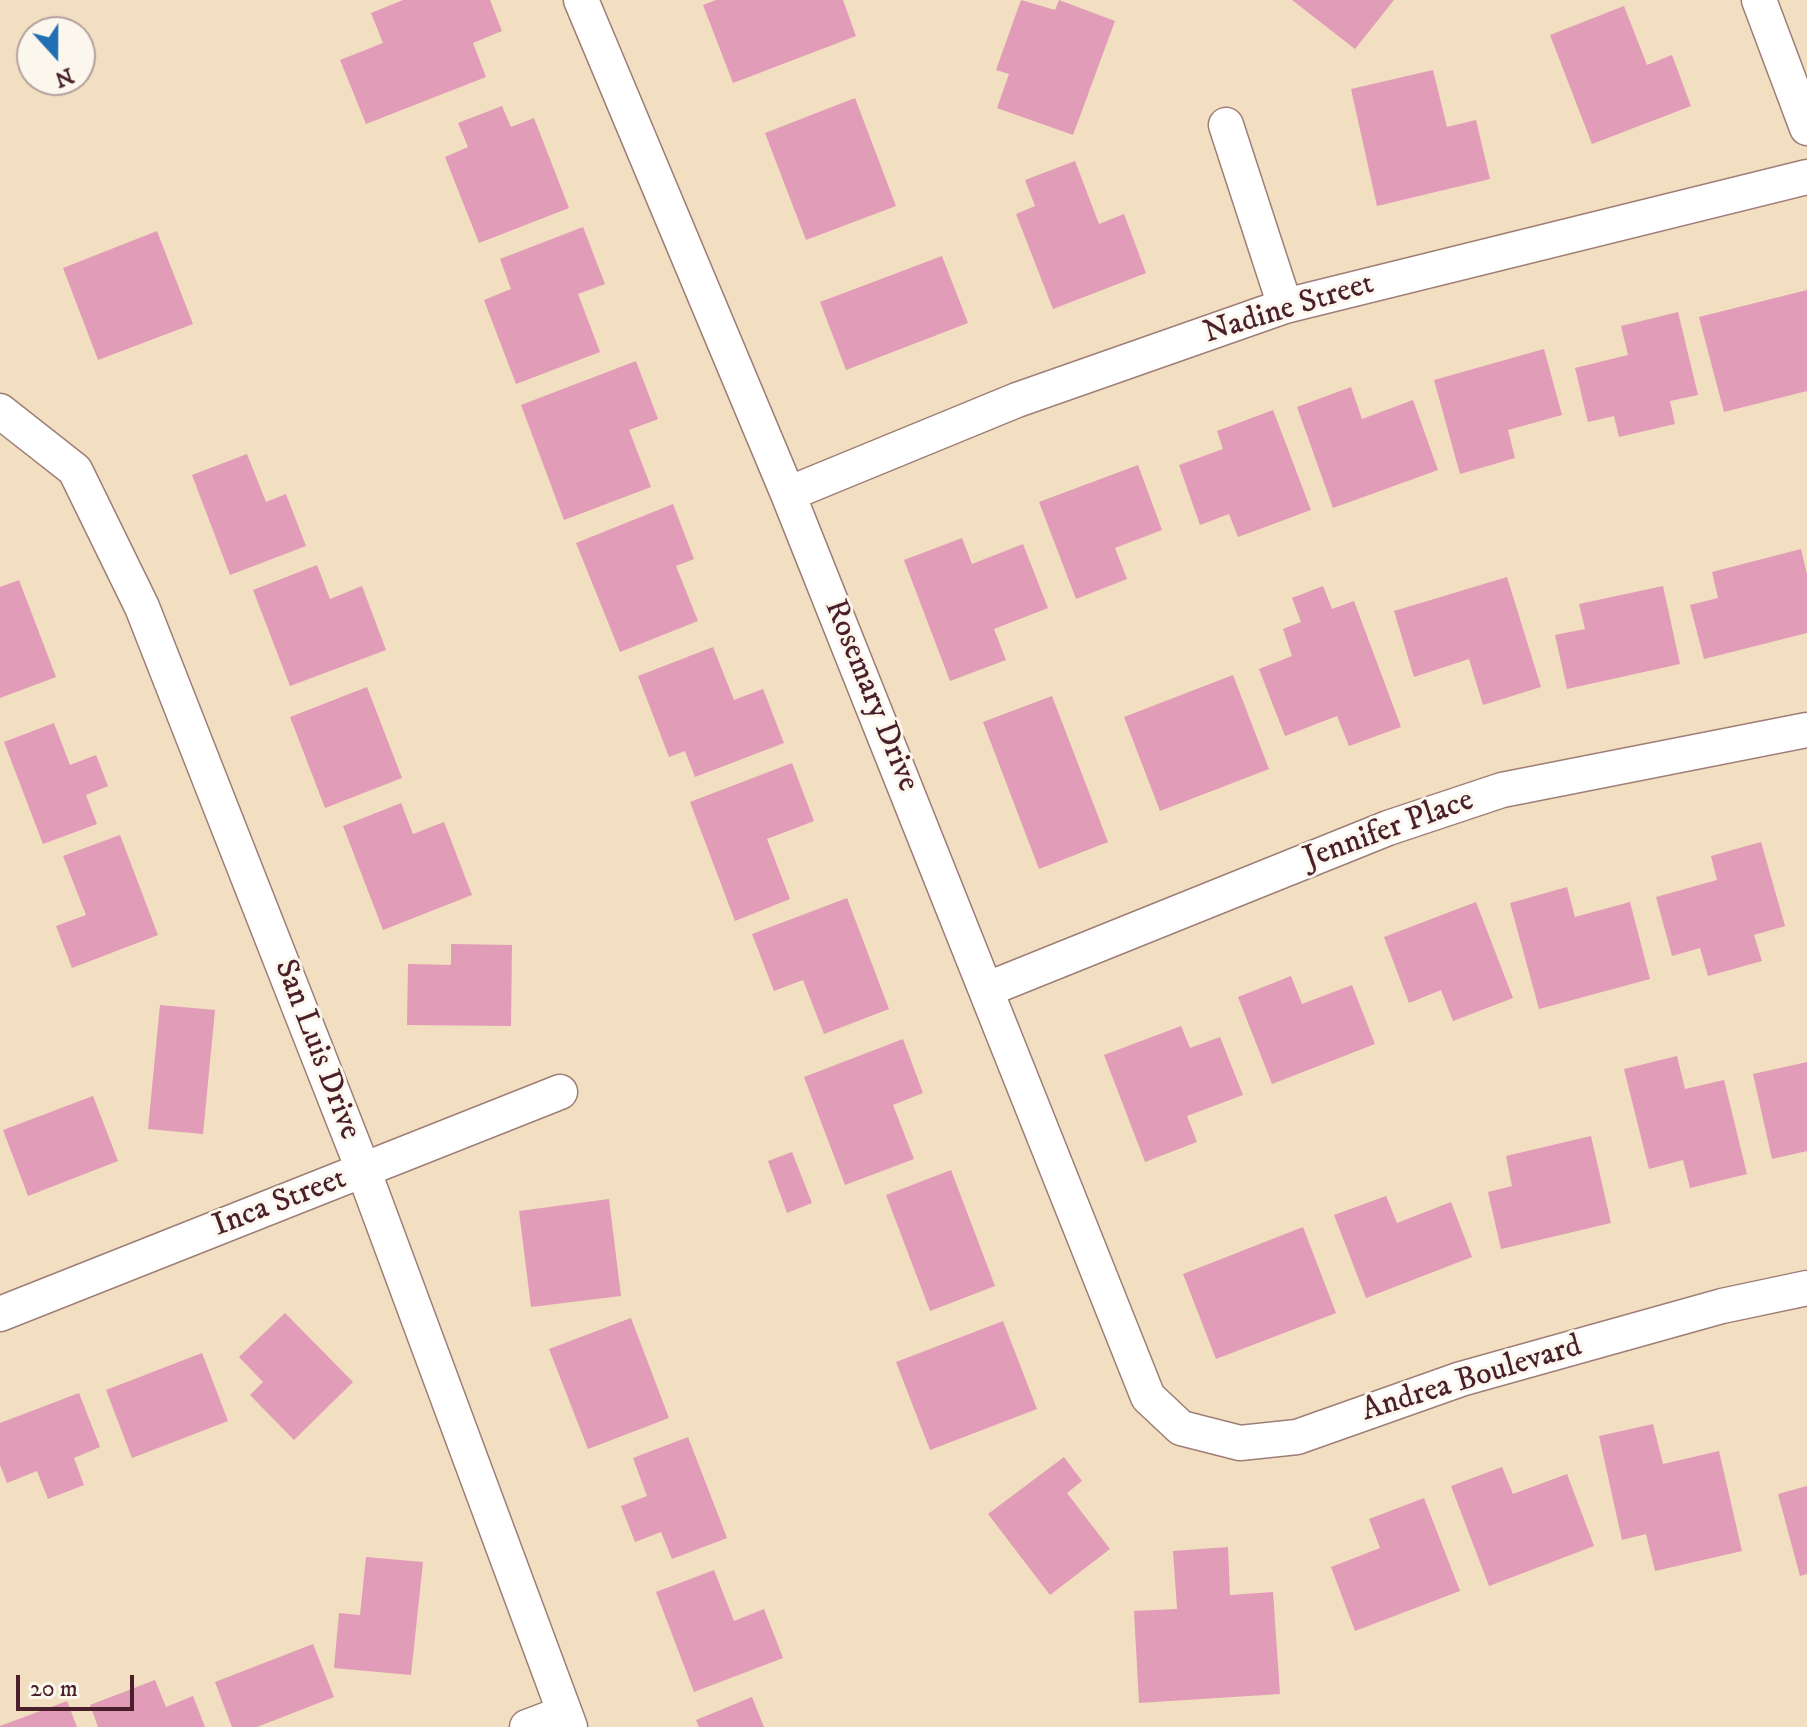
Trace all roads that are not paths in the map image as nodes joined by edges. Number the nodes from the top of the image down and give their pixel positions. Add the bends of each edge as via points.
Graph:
1 (581, 0) edge
2 (1759, 0) edge
3 (1226, 125) dead end
4 (1807, 128) edge
5 (1807, 177) edge
6 (1285, 306) junction
7 (0, 411) edge
8 (788, 494) junction
9 (1807, 730) edge
10 (988, 989) junction
11 (560, 1092) dead end
12 (364, 1172) junction
13 (1807, 1288) edge
14 (0, 1314) edge
15 (1148, 1397) joint
16 (567, 1720) edge
17 (527, 1727) edge

1 - 8 street, Rosemary Drive
2 - 4 street
3 - 6 street
5 - 6 street, Nadine Street
6 - 8 street, Nadine Street via 1017,400
7 - 12 street, San Luis Drive via 75,470 142,607
8 - 10 street, Rosemary Drive
9 - 10 street, Jennifer Place via 1502,790 1388,828
10 - 15 street, Rosemary Drive
11 - 12 street, Inca Street
12 - 14 street, Inca Street
12 - 16 street, San Luis Drive
13 - 15 street, Andrea Boulevard via 1722,1306 1461,1379 1297,1437 1240,1443 1181,1428
16 - 17 street

